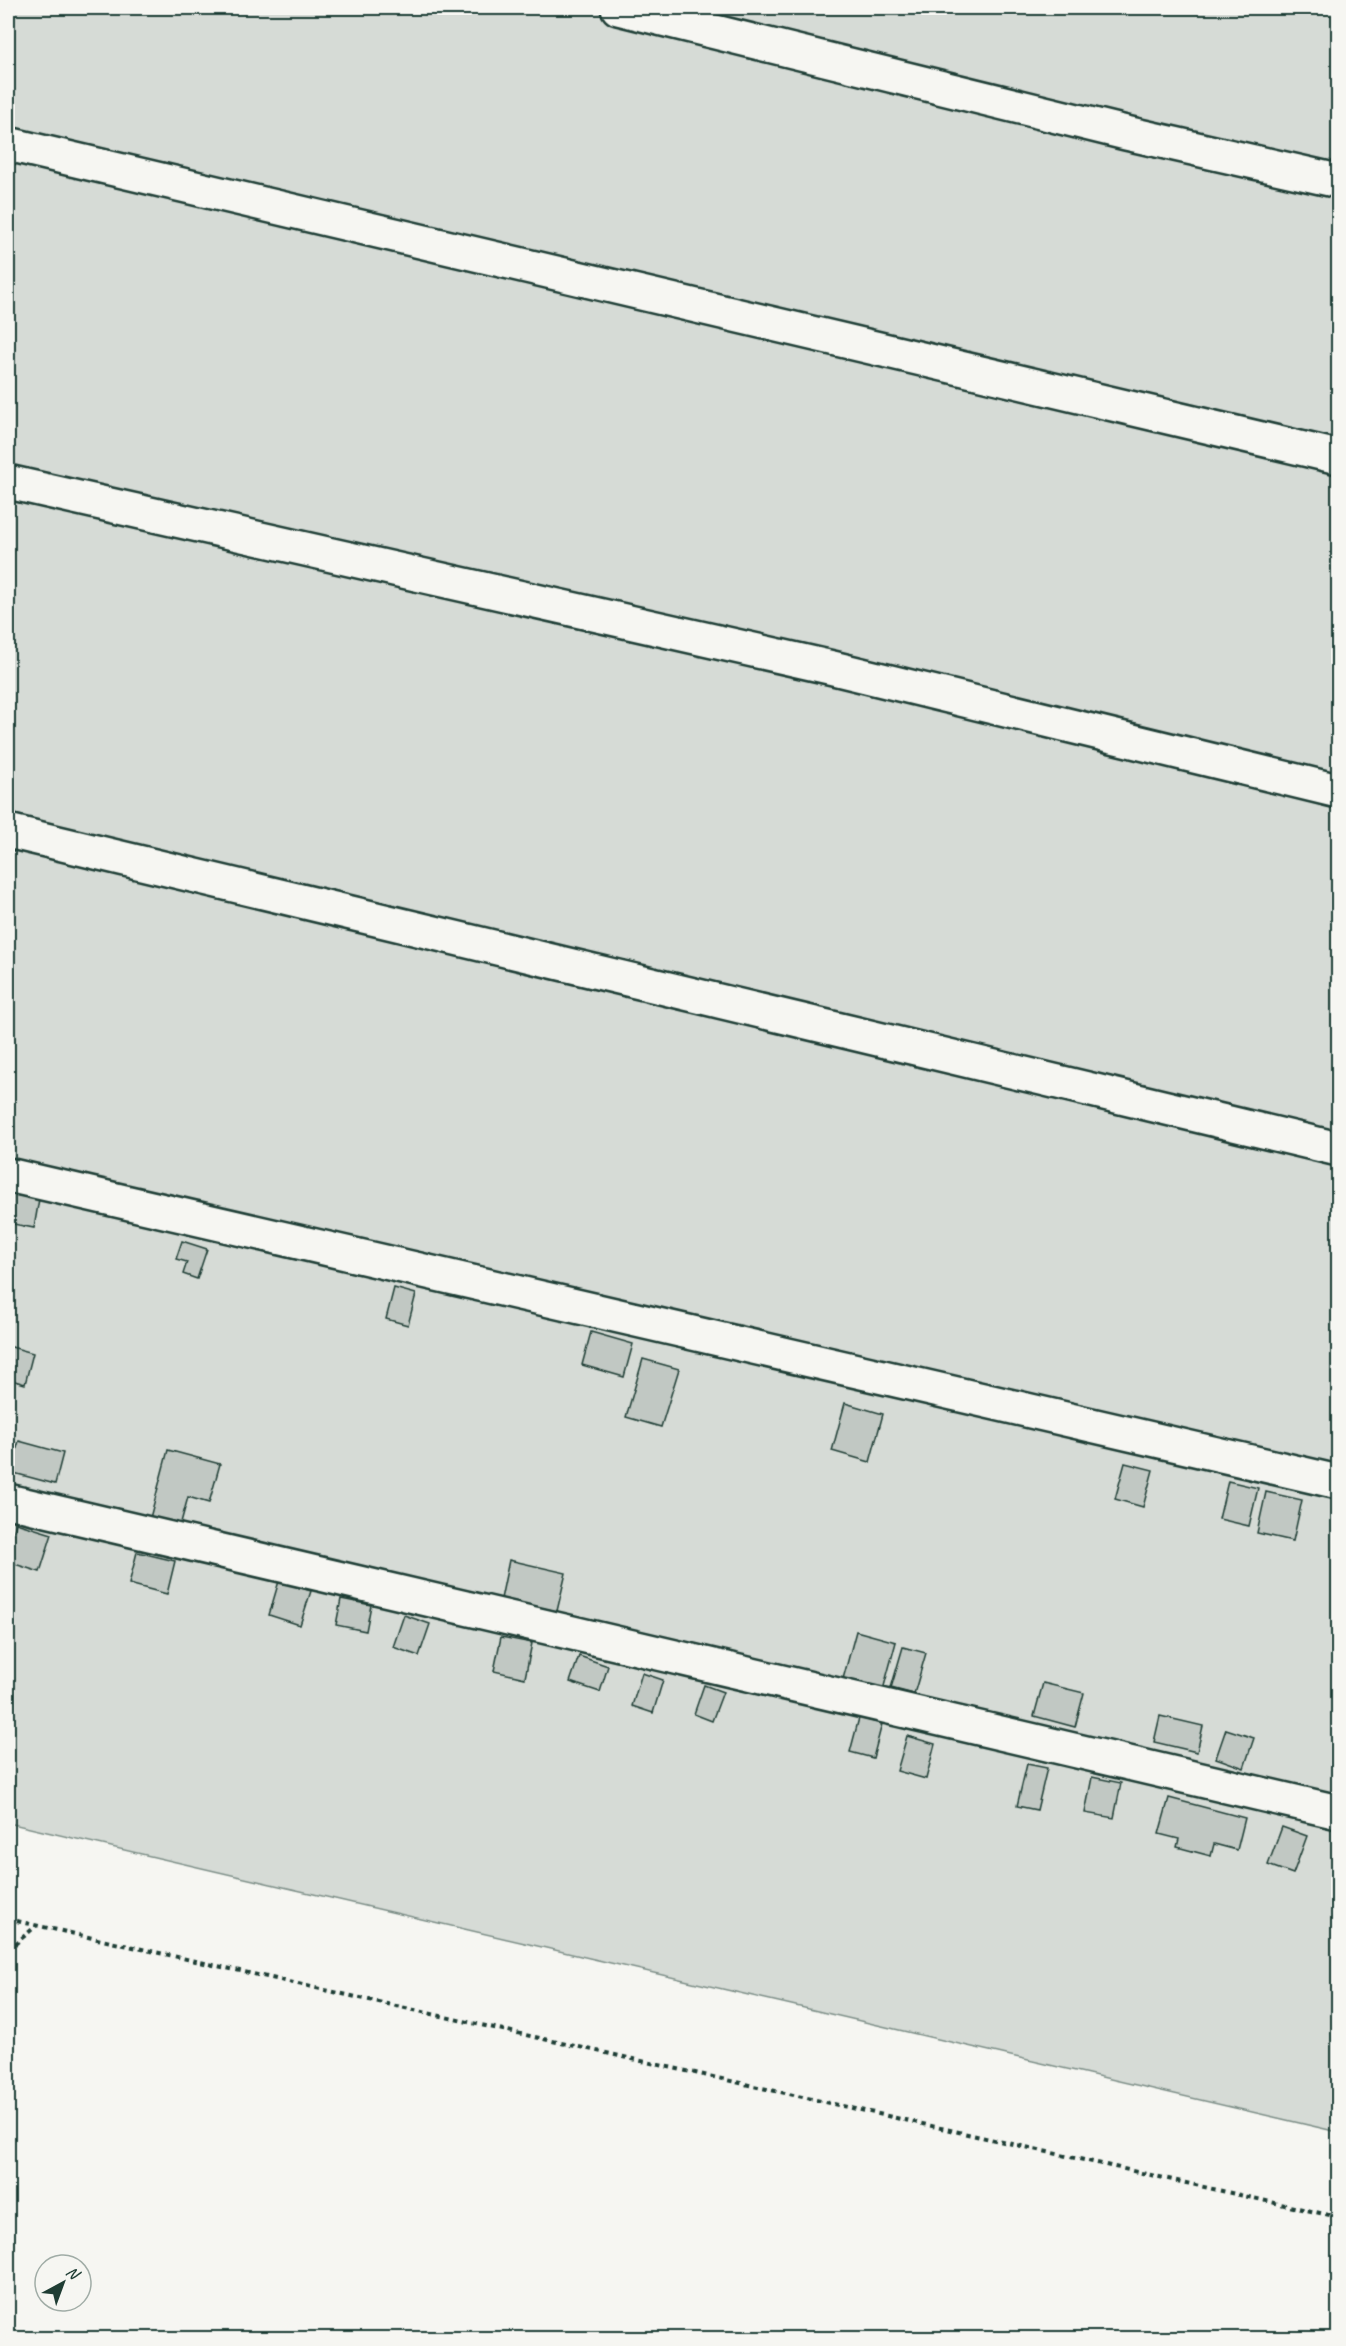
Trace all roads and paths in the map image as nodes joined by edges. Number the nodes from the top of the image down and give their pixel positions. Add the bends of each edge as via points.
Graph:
1 (618, 8) edge
2 (8, 144) edge
3 (1338, 181) edge
4 (1338, 457) edge
5 (8, 482) edge
6 (1338, 791) edge
7 (8, 831) edge
8 (1338, 1149) edge
9 (8, 1175) edge
10 (1338, 1482) edge
11 (8, 1501) edge
12 (1338, 1812) edge
13 (8, 1918) edge
14 (36, 1925) junction
15 (8, 1950) edge
16 (1338, 2217) edge

1 - 3 street
2 - 4 street
5 - 6 street via 833,668
7 - 8 street
9 - 10 street
11 - 12 street
13 - 14 path
14 - 15 path
14 - 16 path

